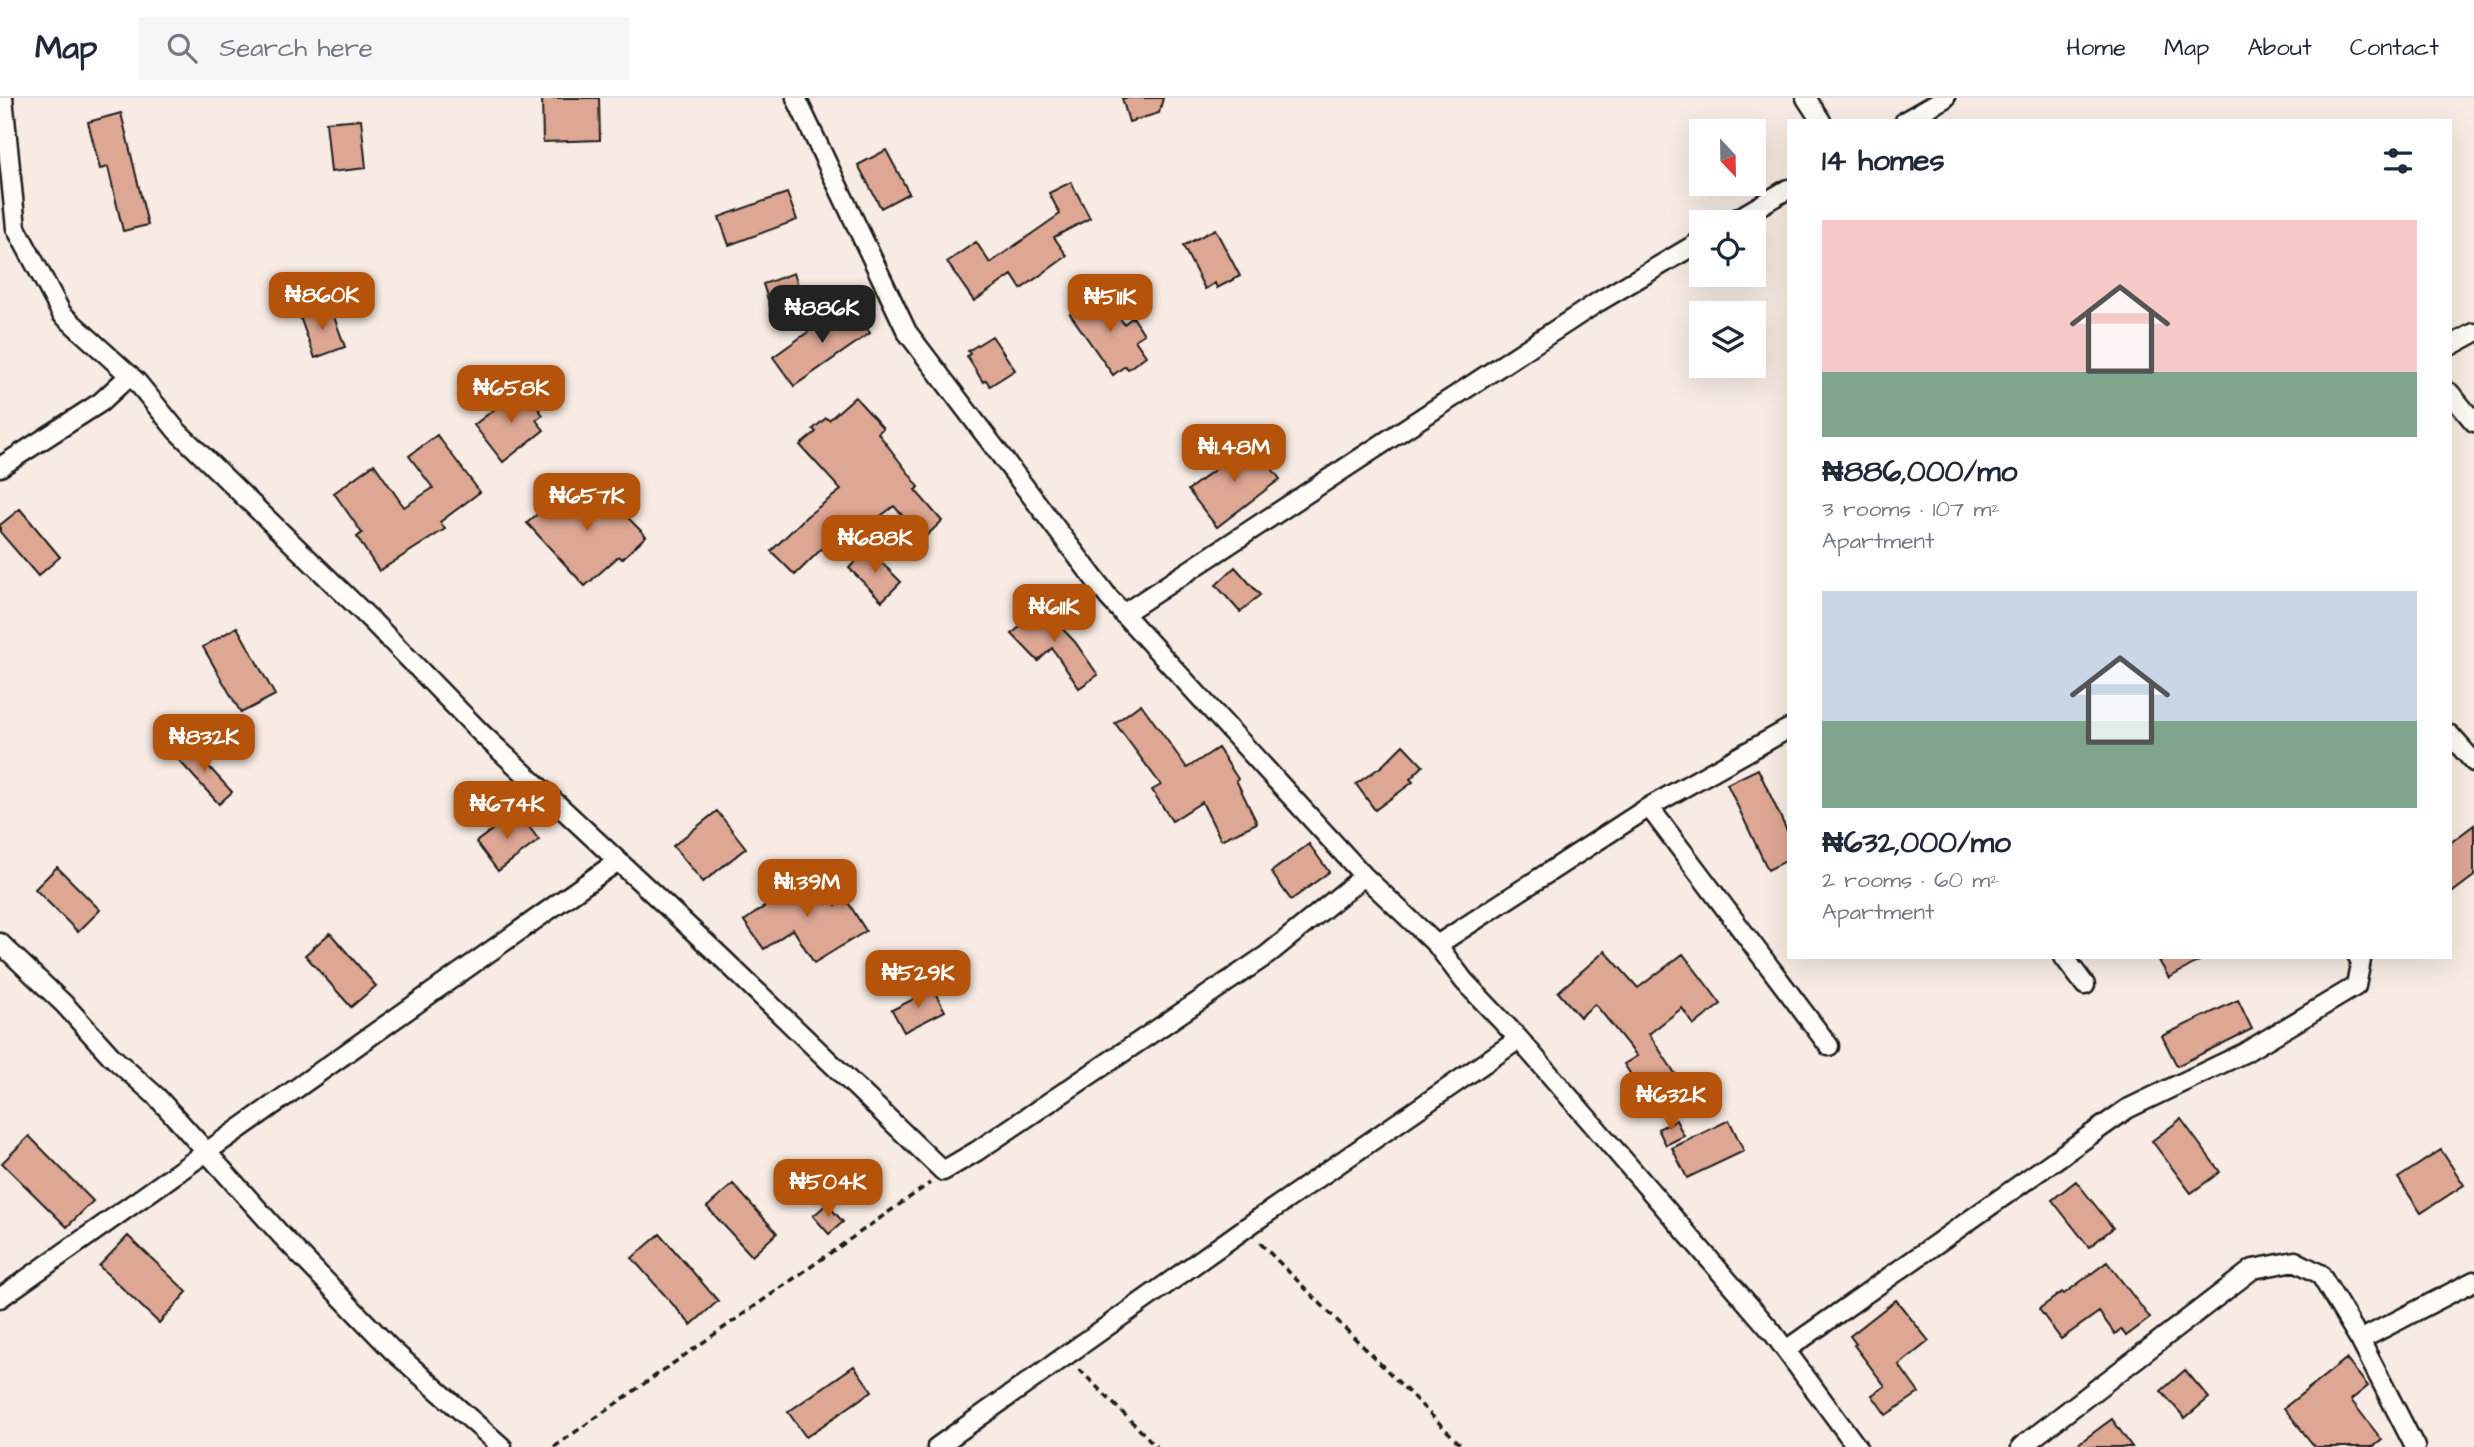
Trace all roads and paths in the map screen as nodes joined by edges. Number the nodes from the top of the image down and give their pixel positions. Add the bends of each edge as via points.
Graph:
1 (2, 98) edge
2 (796, 98) edge
3 (1807, 98) edge
4 (1945, 98) edge
5 (1820, 119) edge
6 (1908, 119) edge
7 (1787, 190) edge
8 (5, 195) edge
9 (1752, 210) edge
10 (1689, 248) edge
11 (2474, 333) edge
12 (2452, 345) edge
13 (130, 375) junction
14 (2452, 395) edge
15 (2474, 422) edge
16 (0, 467) edge
17 (1123, 614) junction
18 (1787, 730) edge
19 (2452, 737) edge
20 (2474, 762) edge
21 (1649, 807) junction
22 (618, 861) junction
23 (1364, 876) junction
24 (0, 943) edge
25 (1437, 946) junction
26 (2066, 959) edge
27 (2360, 959) edge
28 (2085, 985) dead end
29 (1519, 1039) junction
30 (1829, 1046) dead end
31 (205, 1153) junction
32 (939, 1177) dead end
33 (1260, 1243) dead end
34 (2474, 1281) edge
35 (0, 1298) edge
36 (2360, 1340) junction
37 (1786, 1350) junction
38 (1066, 1356) junction
39 (502, 1447) edge
40 (554, 1447) edge
41 (937, 1447) edge
42 (1157, 1447) edge
43 (1463, 1447) edge
44 (1857, 1447) edge
45 (2021, 1447) edge
46 (2415, 1447) edge

1 - 8 street
2 - 17 street via 906,332
3 - 5 street
4 - 6 street
7 - 9 street
8 - 13 street via 16,228 62,314
10 - 17 street via 1598,302
11 - 12 street
13 - 16 street via 101,402
13 - 22 street via 177,431 480,733
14 - 15 street
17 - 23 street
18 - 21 street
19 - 20 street
21 - 25 street
21 - 30 street
22 - 23 street via 943,1171 1267,955
22 - 31 street
23 - 25 street
24 - 31 street via 157,1097
25 - 29 street
26 - 28 street
27 - 37 street via 2356,985 2244,1053 2127,1109
29 - 37 street
29 - 38 street
31 - 35 street
31 - 39 street via 392,1350
32 - 40 path
33 - 43 path
34 - 36 street
36 - 45 street via 2320,1274 2295,1261 2253,1269
36 - 46 street
37 - 44 street
38 - 41 street
38 - 42 path

